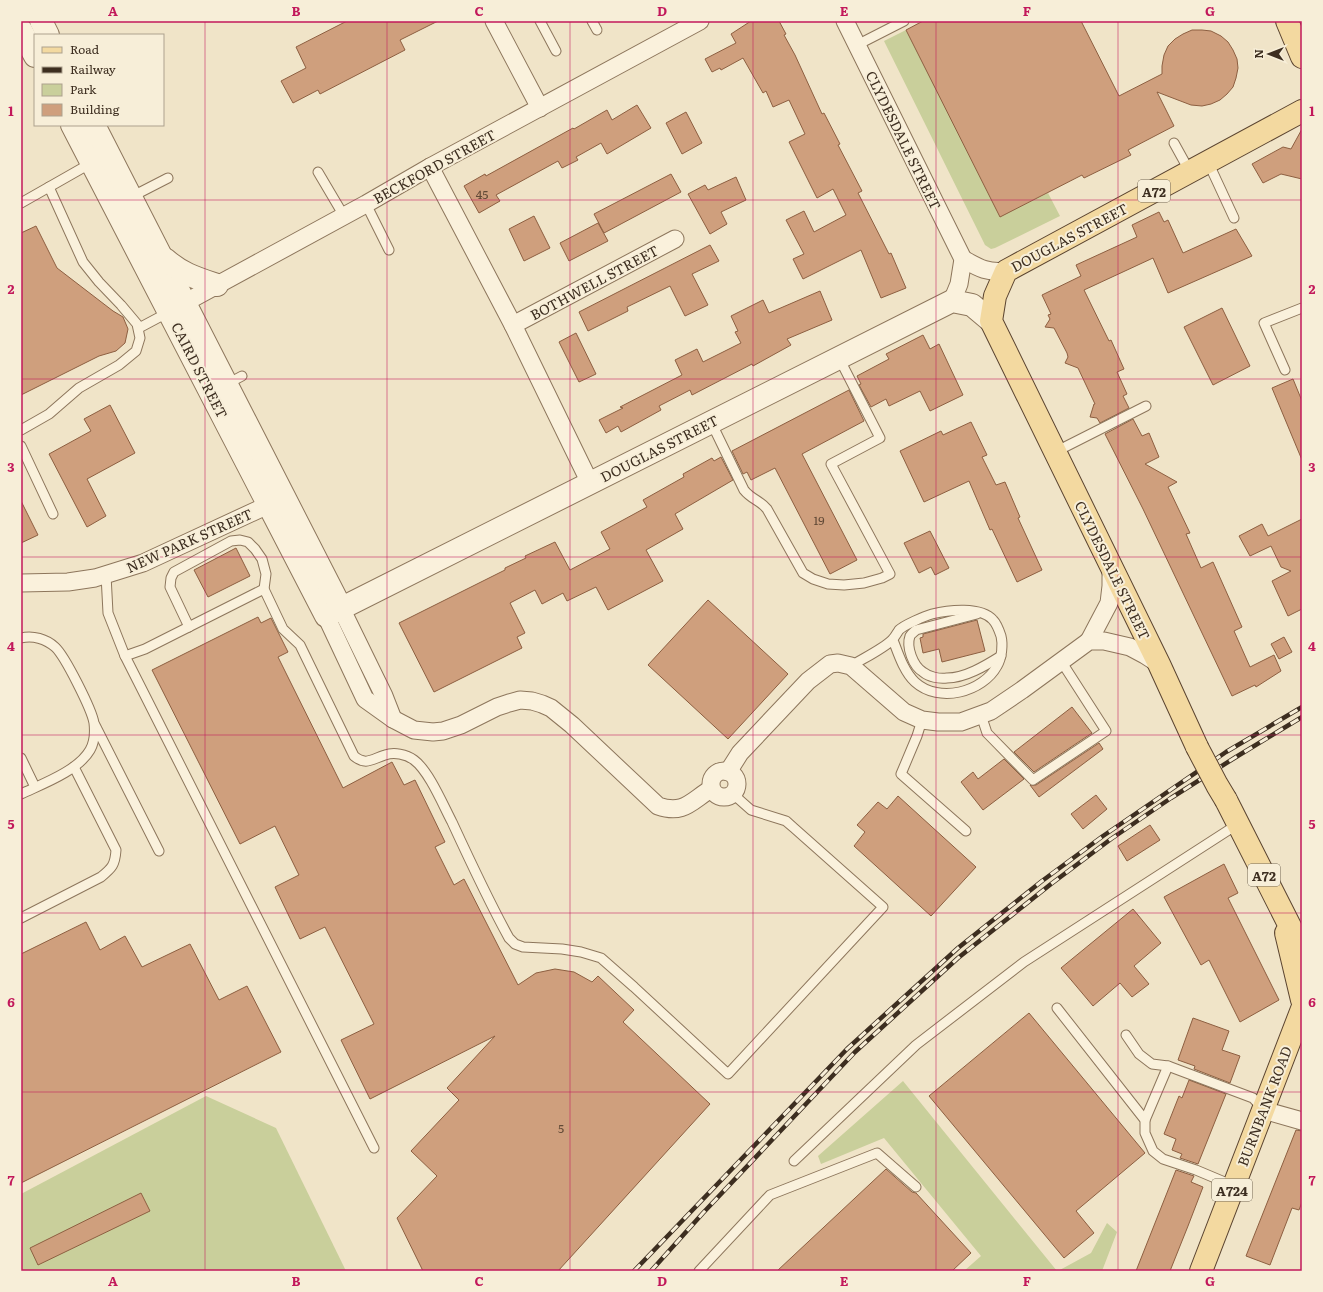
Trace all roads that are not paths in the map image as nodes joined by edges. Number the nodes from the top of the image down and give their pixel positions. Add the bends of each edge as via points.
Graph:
1 (41, 21) edge
2 (494, 21) edge
3 (540, 21) edge
4 (592, 21) edge
5 (700, 21) edge
6 (845, 21) edge
7 (904, 21) edge
8 (1287, 21) edge
9 (21, 30) edge
10 (597, 30) dead end
11 (48, 34) edge
12 (857, 45) junction
13 (556, 52) dead end
14 (34, 54) edge
15 (1302, 57) edge
16 (540, 108) junction
17 (1302, 111) edge
18 (73, 126) edge
19 (94, 126) edge
20 (1174, 143) dead end
21 (100, 158) junction
22 (430, 167) junction
23 (1199, 167) junction
24 (318, 172) dead end
25 (168, 178) dead end
26 (49, 187) junction
27 (131, 197) junction
28 (21, 203) edge
29 (366, 204) junction
30 (344, 216) junction
31 (1234, 218) dead end
32 (675, 239) dead end
33 (389, 250) dead end
34 (161, 256) junction
35 (963, 259) junction
36 (1006, 271) junction
37 (217, 285) junction
38 (952, 300) junction
39 (177, 307) junction
40 (1302, 308) edge
41 (991, 320) junction
42 (512, 325) junction
43 (139, 328) junction
44 (839, 358) junction
45 (1285, 370) dead end
46 (1146, 406) dead end
47 (711, 422) junction
48 (21, 430) edge
49 (21, 446) edge
50 (1054, 452) junction
51 (590, 483) junction
52 (277, 501) junction
53 (54, 514) dead end
54 (1111, 566) junction
55 (106, 575) junction
56 (21, 583) edge
57 (264, 589) junction
58 (334, 612) junction
59 (981, 613) junction
60 (190, 627) junction
61 (21, 638) edge
62 (892, 640) junction
63 (1088, 641) junction
64 (124, 656) junction
65 (1001, 656) junction
66 (1061, 661) junction
67 (1159, 664) junction
68 (851, 666) junction
69 (981, 715) junction
70 (922, 720) junction
71 (94, 723) junction
72 (21, 758) edge
73 (74, 767) junction
74 (728, 772) junction
75 (35, 787) junction
76 (711, 789) junction
77 (21, 794) edge
78 (733, 794) junction
79 (1238, 824) junction
80 (966, 831) dead end
81 (158, 851) dead end
82 (1279, 907) junction
83 (21, 918) edge
84 (1302, 950) edge
85 (1302, 1000) edge
86 (1057, 1008) dead end
87 (1302, 1008) edge
88 (1126, 1035) dead end
89 (1168, 1066) junction
90 (1263, 1110) junction
91 (1145, 1120) junction
92 (1302, 1121) edge
93 (374, 1148) dead end
94 (794, 1162) dead end
95 (1234, 1186) junction
96 (916, 1187) dead end
97 (699, 1271) edge
98 (1201, 1271) edge

1 - 11 street
2 - 16 street
3 - 13 lane
4 - 10 lane
5 - 16 street, BECKFORD STREET
6 - 12 street, CLYDESDALE STREET
7 - 12 lane
8 - 15 main road
9 - 14 street
12 - 35 street, CLYDESDALE STREET
16 - 22 street, BECKFORD STREET
17 - 23 main road, DOUGLAS STREET / A72
18 - 21 street, CAIRD STREET
19 - 21 street, CAIRD STREET
20 - 23 lane
21 - 26 lane
21 - 27 street, CAIRD STREET
21 - 39 street, CAIRD STREET
22 - 29 street, BECKFORD STREET
22 - 42 street, BOTHWELL STREET
23 - 31 lane
23 - 36 main road, DOUGLAS STREET / A72
24 - 30 lane
25 - 27 lane
26 - 28 lane
26 - 43 lane via 83,262
27 - 34 street, CAIRD STREET
29 - 30 street, BECKFORD STREET
29 - 33 lane
30 - 37 street, BECKFORD STREET
32 - 42 street, BOTHWELL STREET
34 - 37 street via 187,275
34 - 39 street, CAIRD STREET
35 - 36 street via 979,268 994,272
35 - 38 street via 959,284
36 - 41 main road via 995,296
37 - 39 street, BECKFORD STREET
38 - 41 street via 972,305
38 - 44 street, DOUGLAS STREET
39 - 43 lane
39 - 52 street, CAIRD STREET
39 - 52 street, CAIRD STREET via 235,380
40 - 45 lane via 1264,323
41 - 50 main road, CLYDESDALE STREET / A72
42 - 51 street, BOTHWELL STREET
43 - 48 lane via 140,338 136,351 79,388 49,414
44 - 47 street, DOUGLAS STREET
44 - 47 lane via 880,438 831,464 890,574 882,578 864,583 828,584 802,573 767,509 744,490
46 - 50 lane
47 - 51 street, DOUGLAS STREET
49 - 53 lane
50 - 54 main road, CLYDESDALE STREET / A72
51 - 58 street, DOUGLAS STREET
52 - 55 street, NEW PARK STREET via 143,563
52 - 58 street, CAIRD STREET
54 - 63 street via 1112,586 1109,603
54 - 67 main road, CLYDESDALE STREET / A72
55 - 56 street, NEW PARK STREET via 68,582
55 - 64 lane via 108,613
57 - 60 lane
57 - 60 lane via 266,574 262,559 255,548 240,540 223,544 174,572 171,578 170,587
57 - 78 lane via 283,629 300,645 354,756 358,760 367,761 384,755 400,754 413,759 423,768 509,938 515,944 530,948 581,952 601,958 728,1074 883,908 786,821 751,810
58 - 76 street via 384,696 393,719 414,730 443,731 508,703 532,701 551,708 572,725 658,806 669,809 684,807
59 - 62 lane via 964,609 931,614 900,629
59 - 65 lane via 993,619 997,626 1002,642
59 - 65 lane via 916,630 908,643 915,663 922,672 936,678 948,678 965,674
60 - 64 lane via 145,649
61 - 71 lane via 37,638 56,648 79,688
62 - 65 lane via 916,683 937,693 963,692 978,685 991,675
62 - 68 lane
63 - 66 street
63 - 67 street via 1104,641 1130,647
64 - 93 lane
66 - 69 street via 992,711
66 - 69 lane via 1106,731 1033,780 987,733
67 - 79 main road, CLYDESDALE STREET / A72, bridge via 1216,786
68 - 70 street via 904,712
68 - 74 street via 830,664 808,681 740,753
69 - 70 street via 961,722
70 - 80 lane via 901,774
71 - 73 lane via 94,737 90,748 84,759
71 - 81 lane
72 - 75 lane
73 - 75 lane
73 - 83 lane via 116,850 115,862 101,877
74 - 76 street via 716,774 711,781
74 - 78 street via 732,774 737,786
75 - 77 lane
76 - 78 street via 721,797
79 - 82 main road, CLYDESDALE STREET / A72
79 - 94 lane via 1024,962 916,1045
82 - 84 main road, CLYDESDALE STREET / A72
82 - 85 main road, CLYDESDALE STREET
86 - 91 lane
87 - 90 main road, BURNBANK ROAD / A724
88 - 89 lane via 1139,1054 1152,1064
89 - 90 lane via 1253,1098
89 - 91 lane
90 - 92 street
90 - 95 main road, BURNBANK ROAD / A724
91 - 95 lane via 1145,1133 1153,1151 1163,1159
95 - 98 main road, BURNBANK ROAD / A724
96 - 97 lane via 877,1153 770,1196

